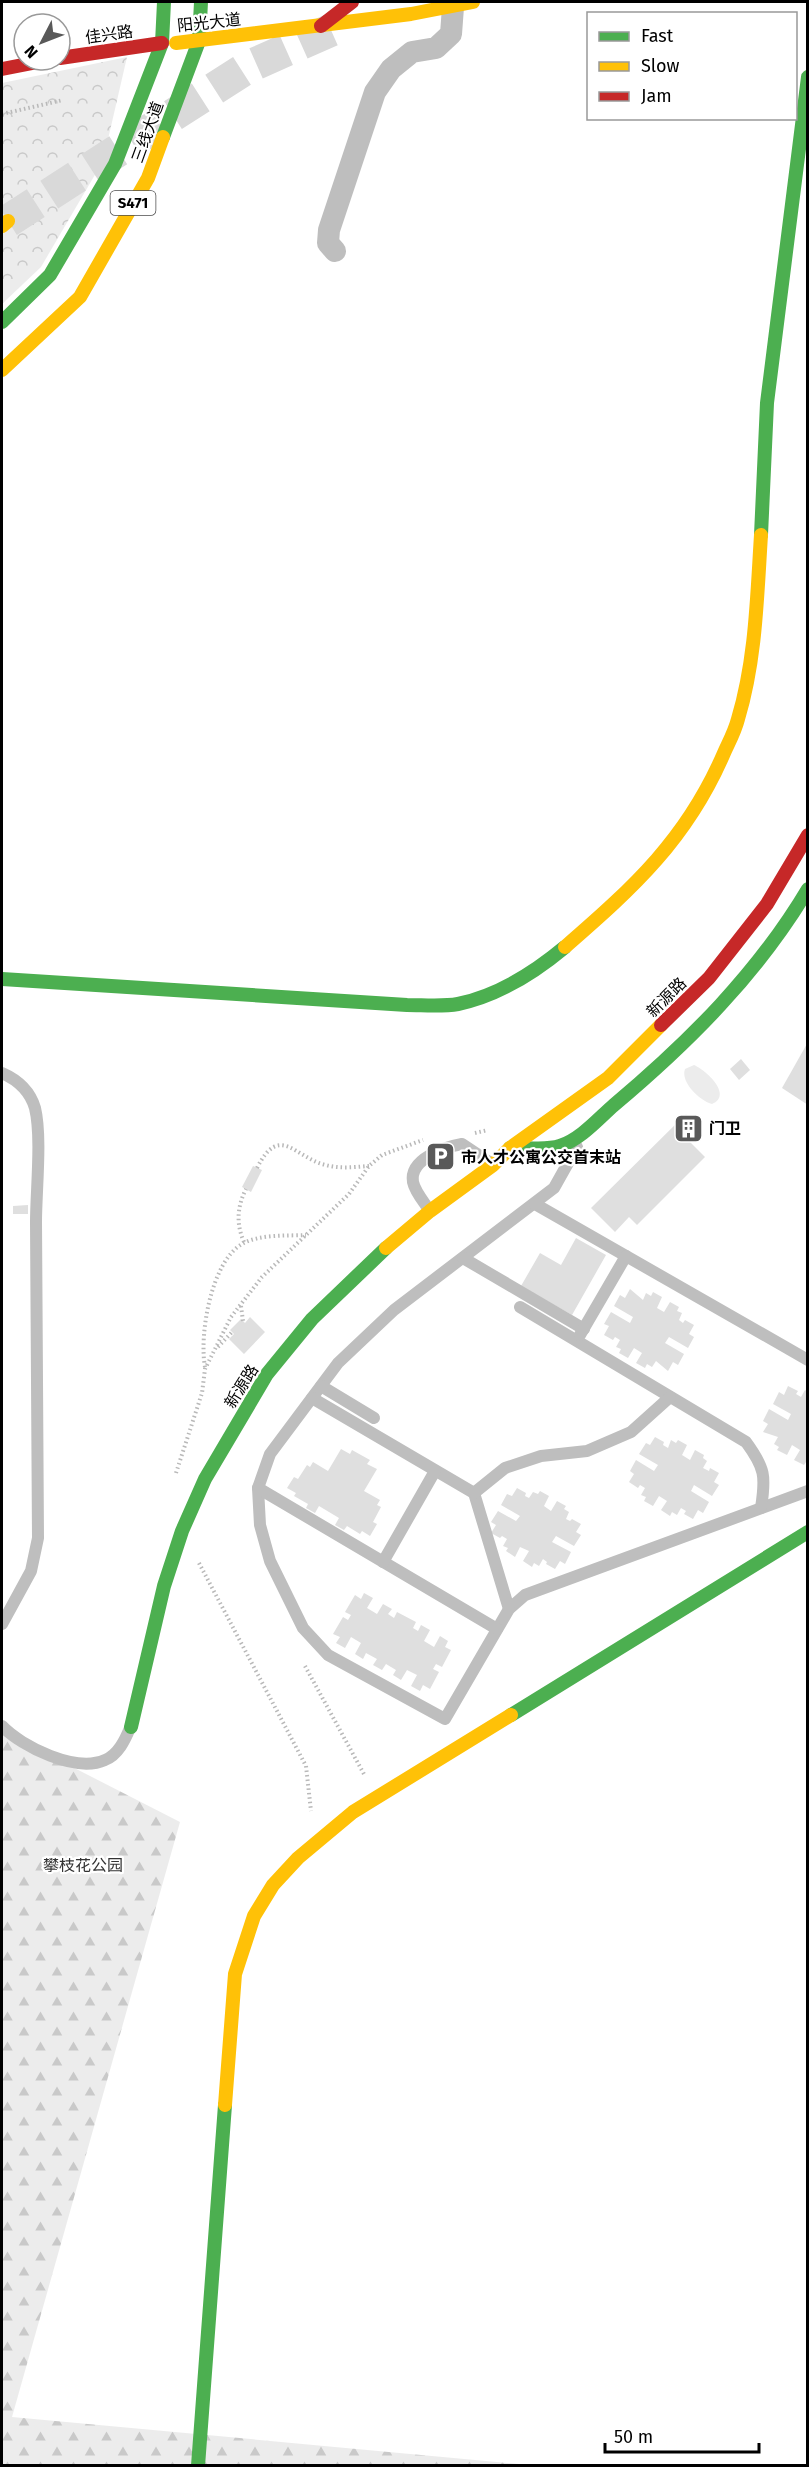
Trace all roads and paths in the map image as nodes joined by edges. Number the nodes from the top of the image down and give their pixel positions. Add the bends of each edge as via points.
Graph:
1 (202, 2) edge
2 (352, 2) edge
3 (463, 4) edge
4 (171, 8) edge
5 (321, 26) junction
6 (199, 41) junction
7 (162, 44) junction
8 (72, 56) edge
9 (807, 77) edge
10 (63, 100) dead end
11 (2, 114) edge
12 (335, 251) dead end
13 (2, 322) edge
14 (2, 370) edge
15 (807, 835) edge
16 (807, 889) edge
17 (2, 979) edge
18 (2, 1073) edge
19 (588, 1128) junction
20 (510, 1148) junction
21 (494, 1165) junction
22 (369, 1166) dead end
23 (257, 1168) dead end
24 (246, 1189) dead end
25 (535, 1204) junction
26 (430, 1211) junction
27 (307, 1235) dead end
28 (244, 1242) junction
29 (626, 1256) junction
30 (464, 1258) junction
31 (241, 1306) dead end
32 (520, 1307) dead end
33 (243, 1321) dead end
34 (584, 1329) junction
35 (232, 1332) dead end
36 (577, 1341) junction
37 (216, 1349) dead end
38 (807, 1360) edge
39 (205, 1369) dead end
40 (321, 1386) junction
41 (670, 1397) junction
42 (312, 1398) junction
43 (374, 1418) dead end
44 (435, 1471) junction
45 (258, 1488) junction
46 (807, 1491) edge
47 (474, 1493) junction
48 (761, 1508) junction
49 (807, 1532) edge
50 (198, 1562) dead end
51 (383, 1562) junction
52 (509, 1609) junction
53 (2, 1624) edge
54 (497, 1629) junction
55 (305, 1666) dead end
56 (2, 1726) edge
57 (131, 1727) joint
58 (377, 1797) junction
59 (307, 1848) junction
60 (198, 2466) edge

1 - 4 street
1 - 6 street, 三线大道 / S471
2 - 5 street
3 - 5 street, 阳光大道
3 - 12 street via 452,34 436,48 412,52 391,69 375,92 329,230 328,243
4 - 7 street, 三线大道 / S471
5 - 6 street, 阳光大道
6 - 7 street, 阳光大道
6 - 14 street, 三线大道 / S471 via 147,178 80,297
7 - 8 street, 佳兴路
7 - 13 street, 三线大道 / S471 via 115,164 50,274
9 - 17 street via 767,403 754,641 738,720 709,788 668,849 619,900 546,963 502,988 458,1004 407,1005
10 - 11 path
15 - 20 street, 新源路 via 767,904 709,978 608,1078
16 - 19 street via 747,978 679,1048
18 - 53 lane via 18,1082 28,1094 37,1123 38,1538 31,1570
19 - 20 street via 560,1146
19 - 25 lane via 555,1188
20 - 21 street, 新源路
21 - 26 street, 新源路
21 - 26 lane via 462,1144 435,1152 419,1164 412,1179
22 - 23 path via 325,1165 288,1145 280,1145 266,1153
24 - 28 path via 238,1223
25 - 29 lane
25 - 30 lane
26 - 57 street, 新源路 via 312,1319 267,1374 233,1430 182,1531 164,1586
27 - 28 path
28 - 39 path via 228,1258 212,1292 202,1353
29 - 34 lane
29 - 38 lane
30 - 34 lane
30 - 40 lane via 394,1310
31 - 33 path
32 - 36 lane
34 - 36 lane
35 - 37 path
36 - 41 lane
40 - 42 lane
40 - 43 lane
41 - 47 lane via 631,1432 587,1451 541,1456 505,1468
41 - 48 lane via 746,1442 760,1462 765,1485
42 - 44 lane
42 - 45 lane via 270,1454
44 - 47 lane
44 - 51 lane
45 - 51 lane
45 - 54 lane via 260,1525 270,1562 303,1628 328,1655 445,1719
46 - 48 lane
47 - 52 lane
48 - 52 lane via 525,1595
49 - 58 street
50 - 59 path via 306,1766 312,1806
51 - 54 lane
52 - 54 lane
55 - 58 path
56 - 57 lane via 25,1745 51,1756 96,1764 116,1751
58 - 59 street
59 - 60 street via 277,1880 254,1915 235,1974

